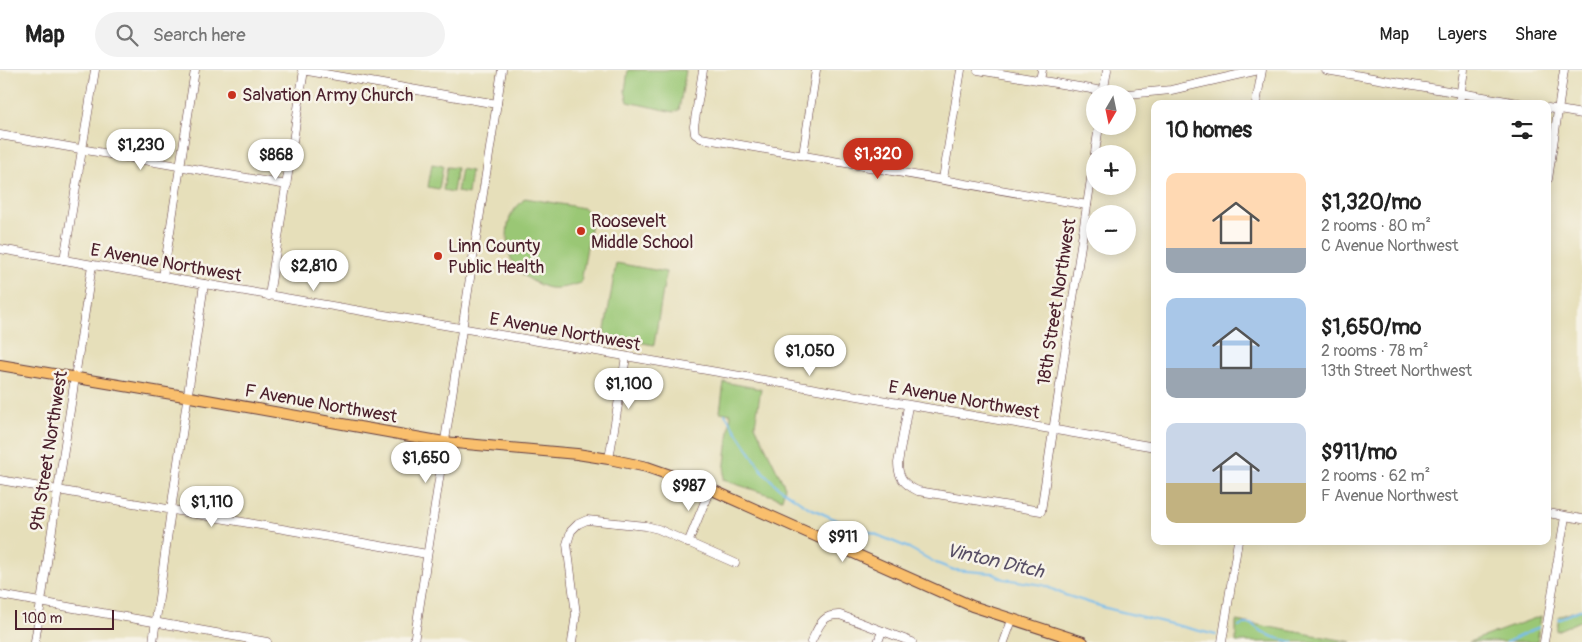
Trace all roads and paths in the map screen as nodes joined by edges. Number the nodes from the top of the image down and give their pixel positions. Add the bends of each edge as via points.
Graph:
1 (95, 70) edge
2 (195, 70) edge
3 (303, 70) edge
4 (502, 70) edge
5 (703, 70) edge
6 (816, 70) edge
7 (962, 70) edge
8 (978, 70) edge
9 (1042, 70) edge
10 (1107, 70) edge
11 (1261, 70) edge
12 (1326, 70) edge
13 (1464, 70) edge
14 (1564, 70) edge
15 (1040, 80) junction
16 (1105, 85) edge
17 (1086, 89) edge
18 (1461, 92) junction
19 (1136, 93) edge
20 (1257, 100) edge
21 (1460, 100) edge
22 (1503, 100) edge
23 (496, 104) junction
24 (1551, 109) edge
25 (1558, 110) junction
26 (1582, 114) edge
27 (0, 135) edge
28 (1098, 135) edge
29 (82, 149) junction
30 (803, 156) junction
31 (1551, 158) edge
32 (180, 166) junction
33 (943, 180) junction
34 (287, 185) junction
35 (1087, 205) joint
36 (1086, 211) edge
37 (0, 249) edge
38 (64, 260) junction
39 (92, 265) junction
40 (163, 277) junction
41 (204, 284) junction
42 (269, 296) junction
43 (462, 329) junction
44 (626, 357) junction
45 (0, 365) edge
46 (75, 378) junction
47 (189, 396) junction
48 (908, 406) junction
49 (1052, 430) junction
50 (444, 442) junction
51 (1151, 447) edge
52 (609, 458) junction
53 (0, 480) edge
54 (710, 489) junction
55 (58, 490) junction
56 (171, 510) junction
57 (1551, 514) edge
58 (1564, 516) junction
59 (1582, 520) edge
60 (688, 543) junction
61 (1237, 545) edge
62 (427, 554) junction
63 (735, 563) dead end
64 (0, 595) edge
65 (41, 602) junction
66 (1012, 620) junction
67 (156, 622) junction
68 (882, 631) junction
69 (35, 642) edge
70 (153, 642) edge
71 (267, 642) edge
72 (414, 642) edge
73 (572, 642) edge
74 (811, 642) edge
75 (878, 642) edge
76 (912, 642) edge
77 (1004, 642) edge
78 (1083, 642) edge
79 (1222, 642) edge
80 (1544, 642) edge

1 - 29 street
2 - 32 street
3 - 23 street
3 - 34 street
4 - 23 street
5 - 30 street via 694,126 696,134 701,138
6 - 30 street
7 - 33 street
8 - 15 street
9 - 15 street
10 - 16 street
11 - 19 street via 1171,90
11 - 20 street
12 - 18 street
13 - 18 street
14 - 25 street
15 - 17 street
18 - 21 street
18 - 22 street
23 - 43 street
24 - 25 street
25 - 26 street
25 - 31 street
27 - 29 street
28 - 35 street, 18th Street Northwest
29 - 32 street
29 - 38 street
30 - 33 street
32 - 34 street
32 - 40 street
33 - 35 street
34 - 42 street
36 - 49 street, 18th Street Northwest
37 - 38 street, E Avenue Northwest
38 - 39 street, E Avenue Northwest
39 - 40 street, E Avenue Northwest
39 - 46 street, 9th Street Northwest
40 - 41 street, E Avenue Northwest
41 - 42 street, E Avenue Northwest
41 - 47 street
42 - 43 street, E Avenue Northwest
43 - 44 street, E Avenue Northwest
43 - 50 street
44 - 48 street, E Avenue Northwest
44 - 52 street
45 - 46 main road, F Avenue Northwest
46 - 47 main road, F Avenue Northwest
46 - 55 street, 9th Street Northwest
47 - 50 main road, F Avenue Northwest
47 - 56 street
48 - 49 street, E Avenue Northwest
48 - 49 street, 18th Street Northwest via 898,463 898,471 908,486 1040,511
49 - 51 street, E Avenue Northwest
50 - 52 main road, F Avenue Northwest
50 - 62 street
52 - 54 main road, F Avenue Northwest via 648,467
53 - 55 street
54 - 60 street
54 - 66 main road, F Avenue Northwest via 972,606
55 - 56 street
55 - 65 street, 9th Street Northwest
56 - 62 street
56 - 67 street
57 - 58 street
58 - 59 street
58 - 80 street
60 - 63 street
60 - 73 street via 646,526 587,520 578,524 571,531 567,544 576,614
61 - 79 street
62 - 72 street
64 - 65 street
65 - 67 street
65 - 69 street, 9th Street Northwest
66 - 77 street
66 - 78 main road, F Avenue Northwest
67 - 70 street
67 - 71 street
68 - 74 street via 840,615 831,615 824,618
68 - 75 street
68 - 76 street

